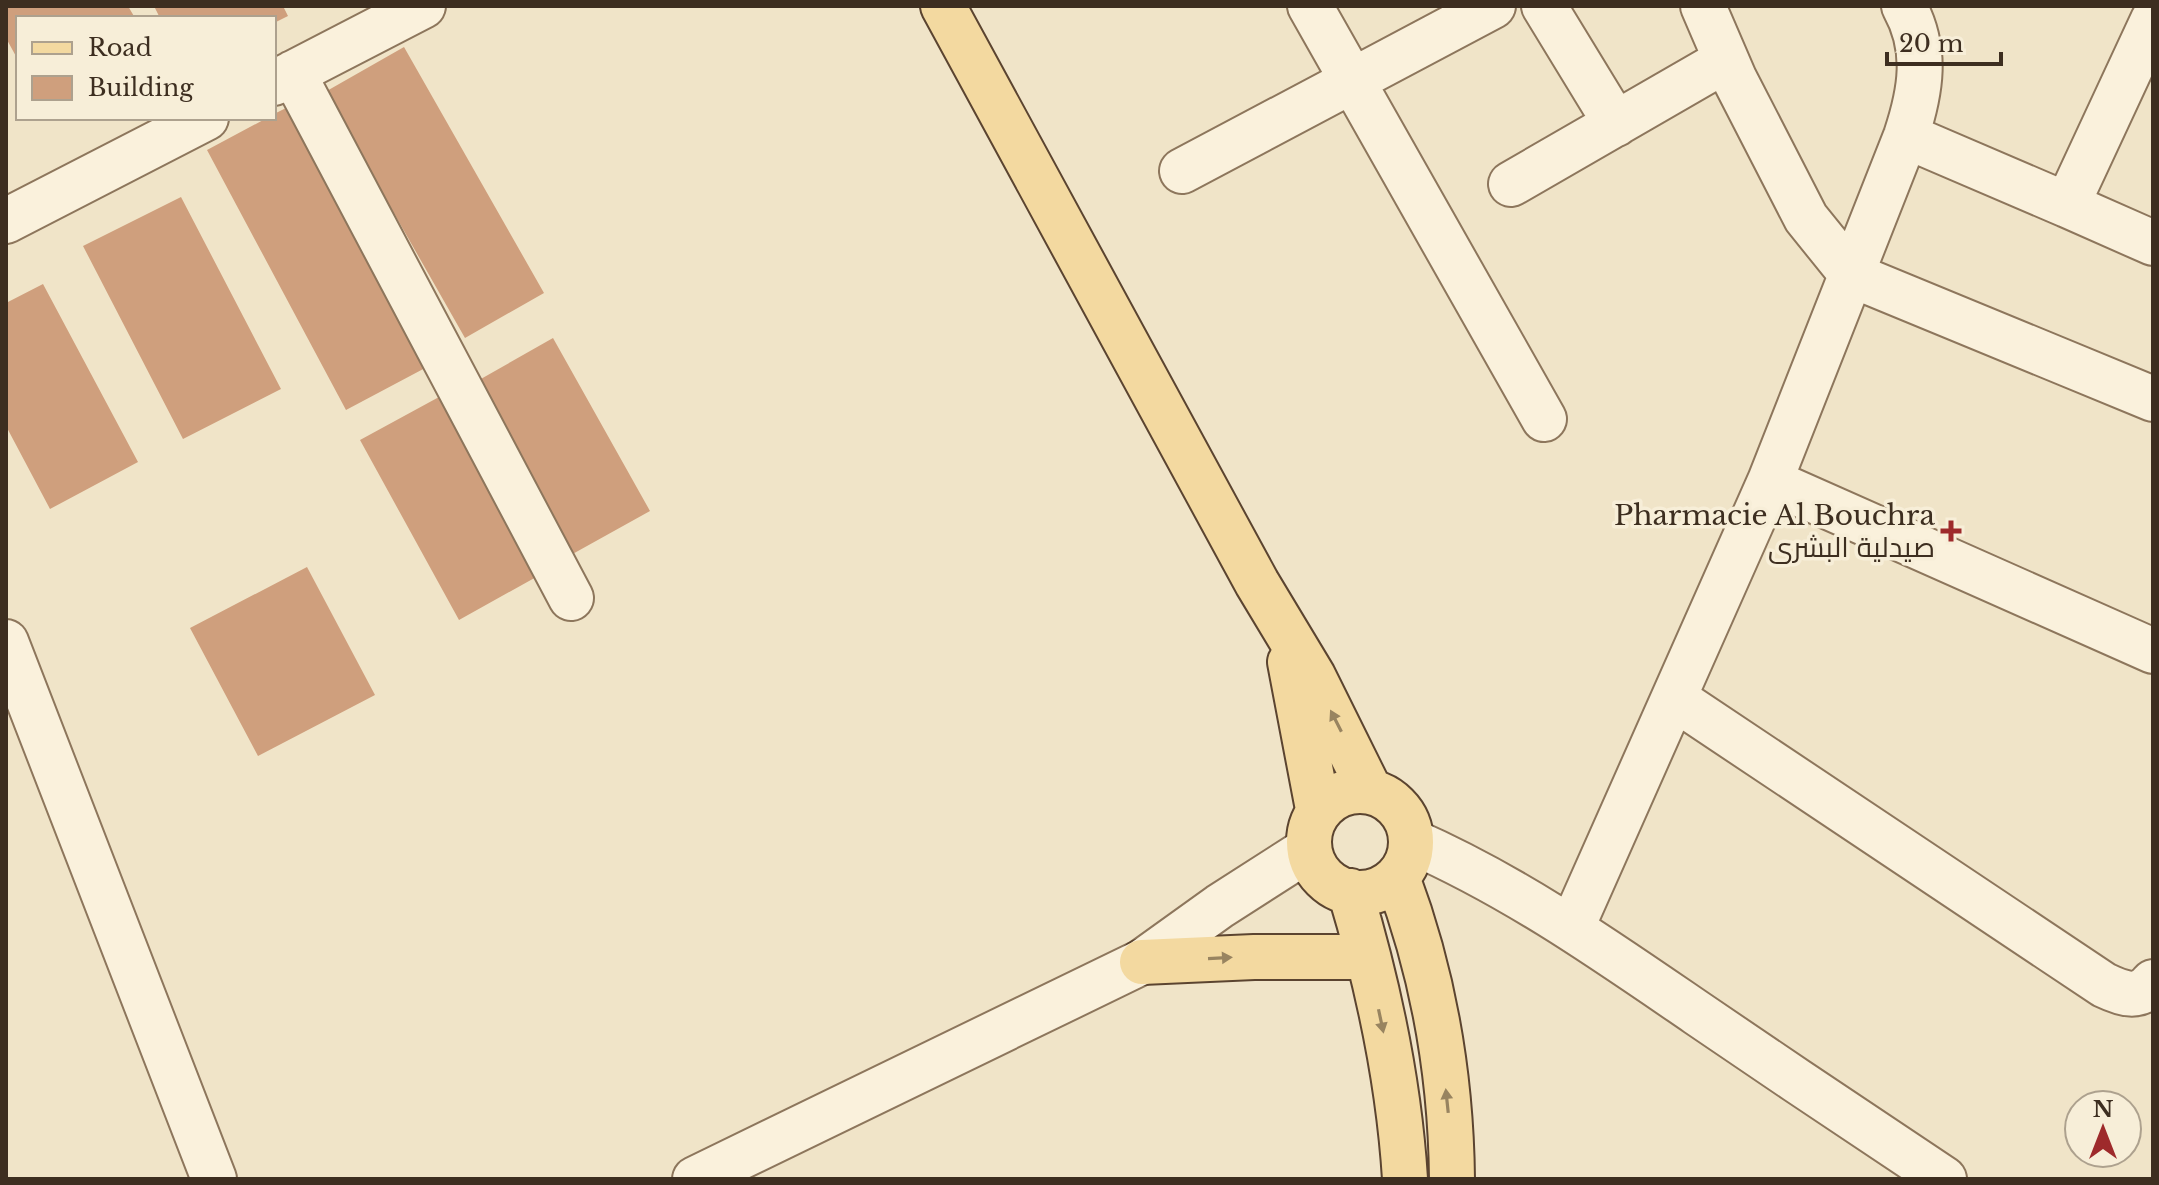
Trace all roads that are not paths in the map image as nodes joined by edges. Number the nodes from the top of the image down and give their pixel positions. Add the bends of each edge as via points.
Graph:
1 (423, 6) edge
2 (943, 6) edge
3 (1310, 6) edge
4 (1493, 6) edge
5 (1544, 6) edge
6 (1703, 6) edge
7 (1904, 6) edge
8 (2153, 20) edge
9 (1726, 60) junction
10 (283, 78) edge
11 (1352, 82) junction
12 (2138, 92) edge
13 (202, 120) edge
14 (1616, 124) junction
15 (1906, 136) junction
16 (1182, 171) dead end
17 (1511, 184) dead end
18 (2067, 205) junction
19 (6, 221) edge
20 (2153, 243) edge
21 (1852, 275) junction
22 (2149, 386) edge
23 (1544, 419) dead end
24 (1770, 481) junction
25 (571, 598) dead end
26 (1287, 636) junction
27 (6, 642) edge
28 (2153, 651) edge
29 (1674, 698) junction
30 (1370, 791) junction
31 (1314, 829) junction
32 (1404, 859) junction
33 (1350, 891) junction
34 (1572, 927) junction
35 (1368, 957) junction
36 (1142, 962) junction
37 (2153, 982) edge
38 (214, 1179) edge
39 (695, 1179) edge
40 (1405, 1179) edge
41 (1452, 1179) edge
42 (1944, 1179) edge

1 - 10 street
2 - 26 main road
3 - 11 street
4 - 11 street
5 - 14 street
6 - 9 street
7 - 15 street via 1918,43 1921,73
8 - 12 street
9 - 14 street
9 - 21 street via 1806,218
10 - 25 street
11 - 16 street
11 - 23 street
12 - 18 street
13 - 19 street
14 - 17 street
15 - 18 street
15 - 21 street
18 - 20 street
21 - 22 street
21 - 24 street
24 - 28 street
24 - 29 street
30 -> 26 main road via 1313,676
26 - 31 main road
27 - 38 street
29 - 34 street
29 - 37 street via 2104,985 2132,994
30 - 31 main road via 1337,796
30 - 32 main road via 1400,809 1408,824
31 - 33 main road via 1313,864 1322,877
31 - 36 street
32 - 33 main road via 1371,892
32 - 34 street via 1449,858
41 -> 32 main road via 1442,1055
33 - 35 main road
34 - 42 street
36 -> 35 main road
35 -> 40 main road via 1402,1124
36 - 39 street

